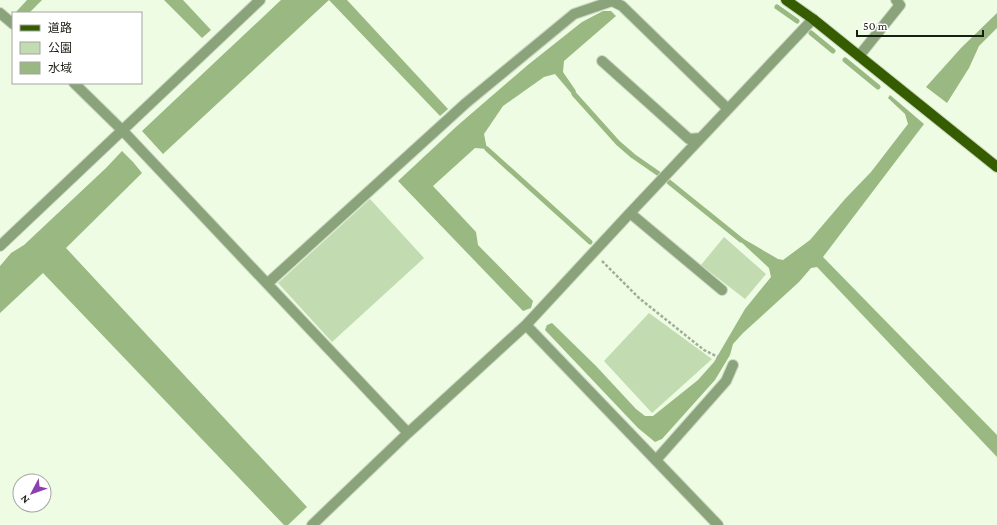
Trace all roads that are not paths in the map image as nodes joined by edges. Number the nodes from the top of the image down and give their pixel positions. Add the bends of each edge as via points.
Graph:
1 (260, 0) edge
2 (786, 0) edge
3 (896, 0) edge
4 (0, 13) edge
5 (813, 19) junction
6 (12, 23) edge
7 (859, 56) junction
8 (602, 61) dead end
9 (75, 84) edge
10 (728, 109) junction
11 (123, 131) junction
12 (700, 138) junction
13 (997, 167) edge
14 (630, 212) junction
15 (0, 246) edge
16 (268, 284) junction
17 (722, 290) dead end
18 (526, 326) junction
19 (733, 365) dead end
20 (408, 433) junction
21 (656, 460) junction
22 (312, 525) edge
23 (718, 525) edge

1 - 11 street
2 - 5 main road
3 - 7 street via 900,5
4 - 6 street
5 - 7 main road
5 - 10 street
7 - 13 main road
8 - 12 street via 689,139
9 - 11 street
10 - 12 street
10 - 16 street via 622,6 612,1 574,14 466,103
11 - 15 street
11 - 16 street
12 - 14 street
14 - 17 street
14 - 18 street
16 - 20 street
18 - 20 street
18 - 21 street
19 - 21 street via 726,381
20 - 22 street
21 - 23 street

